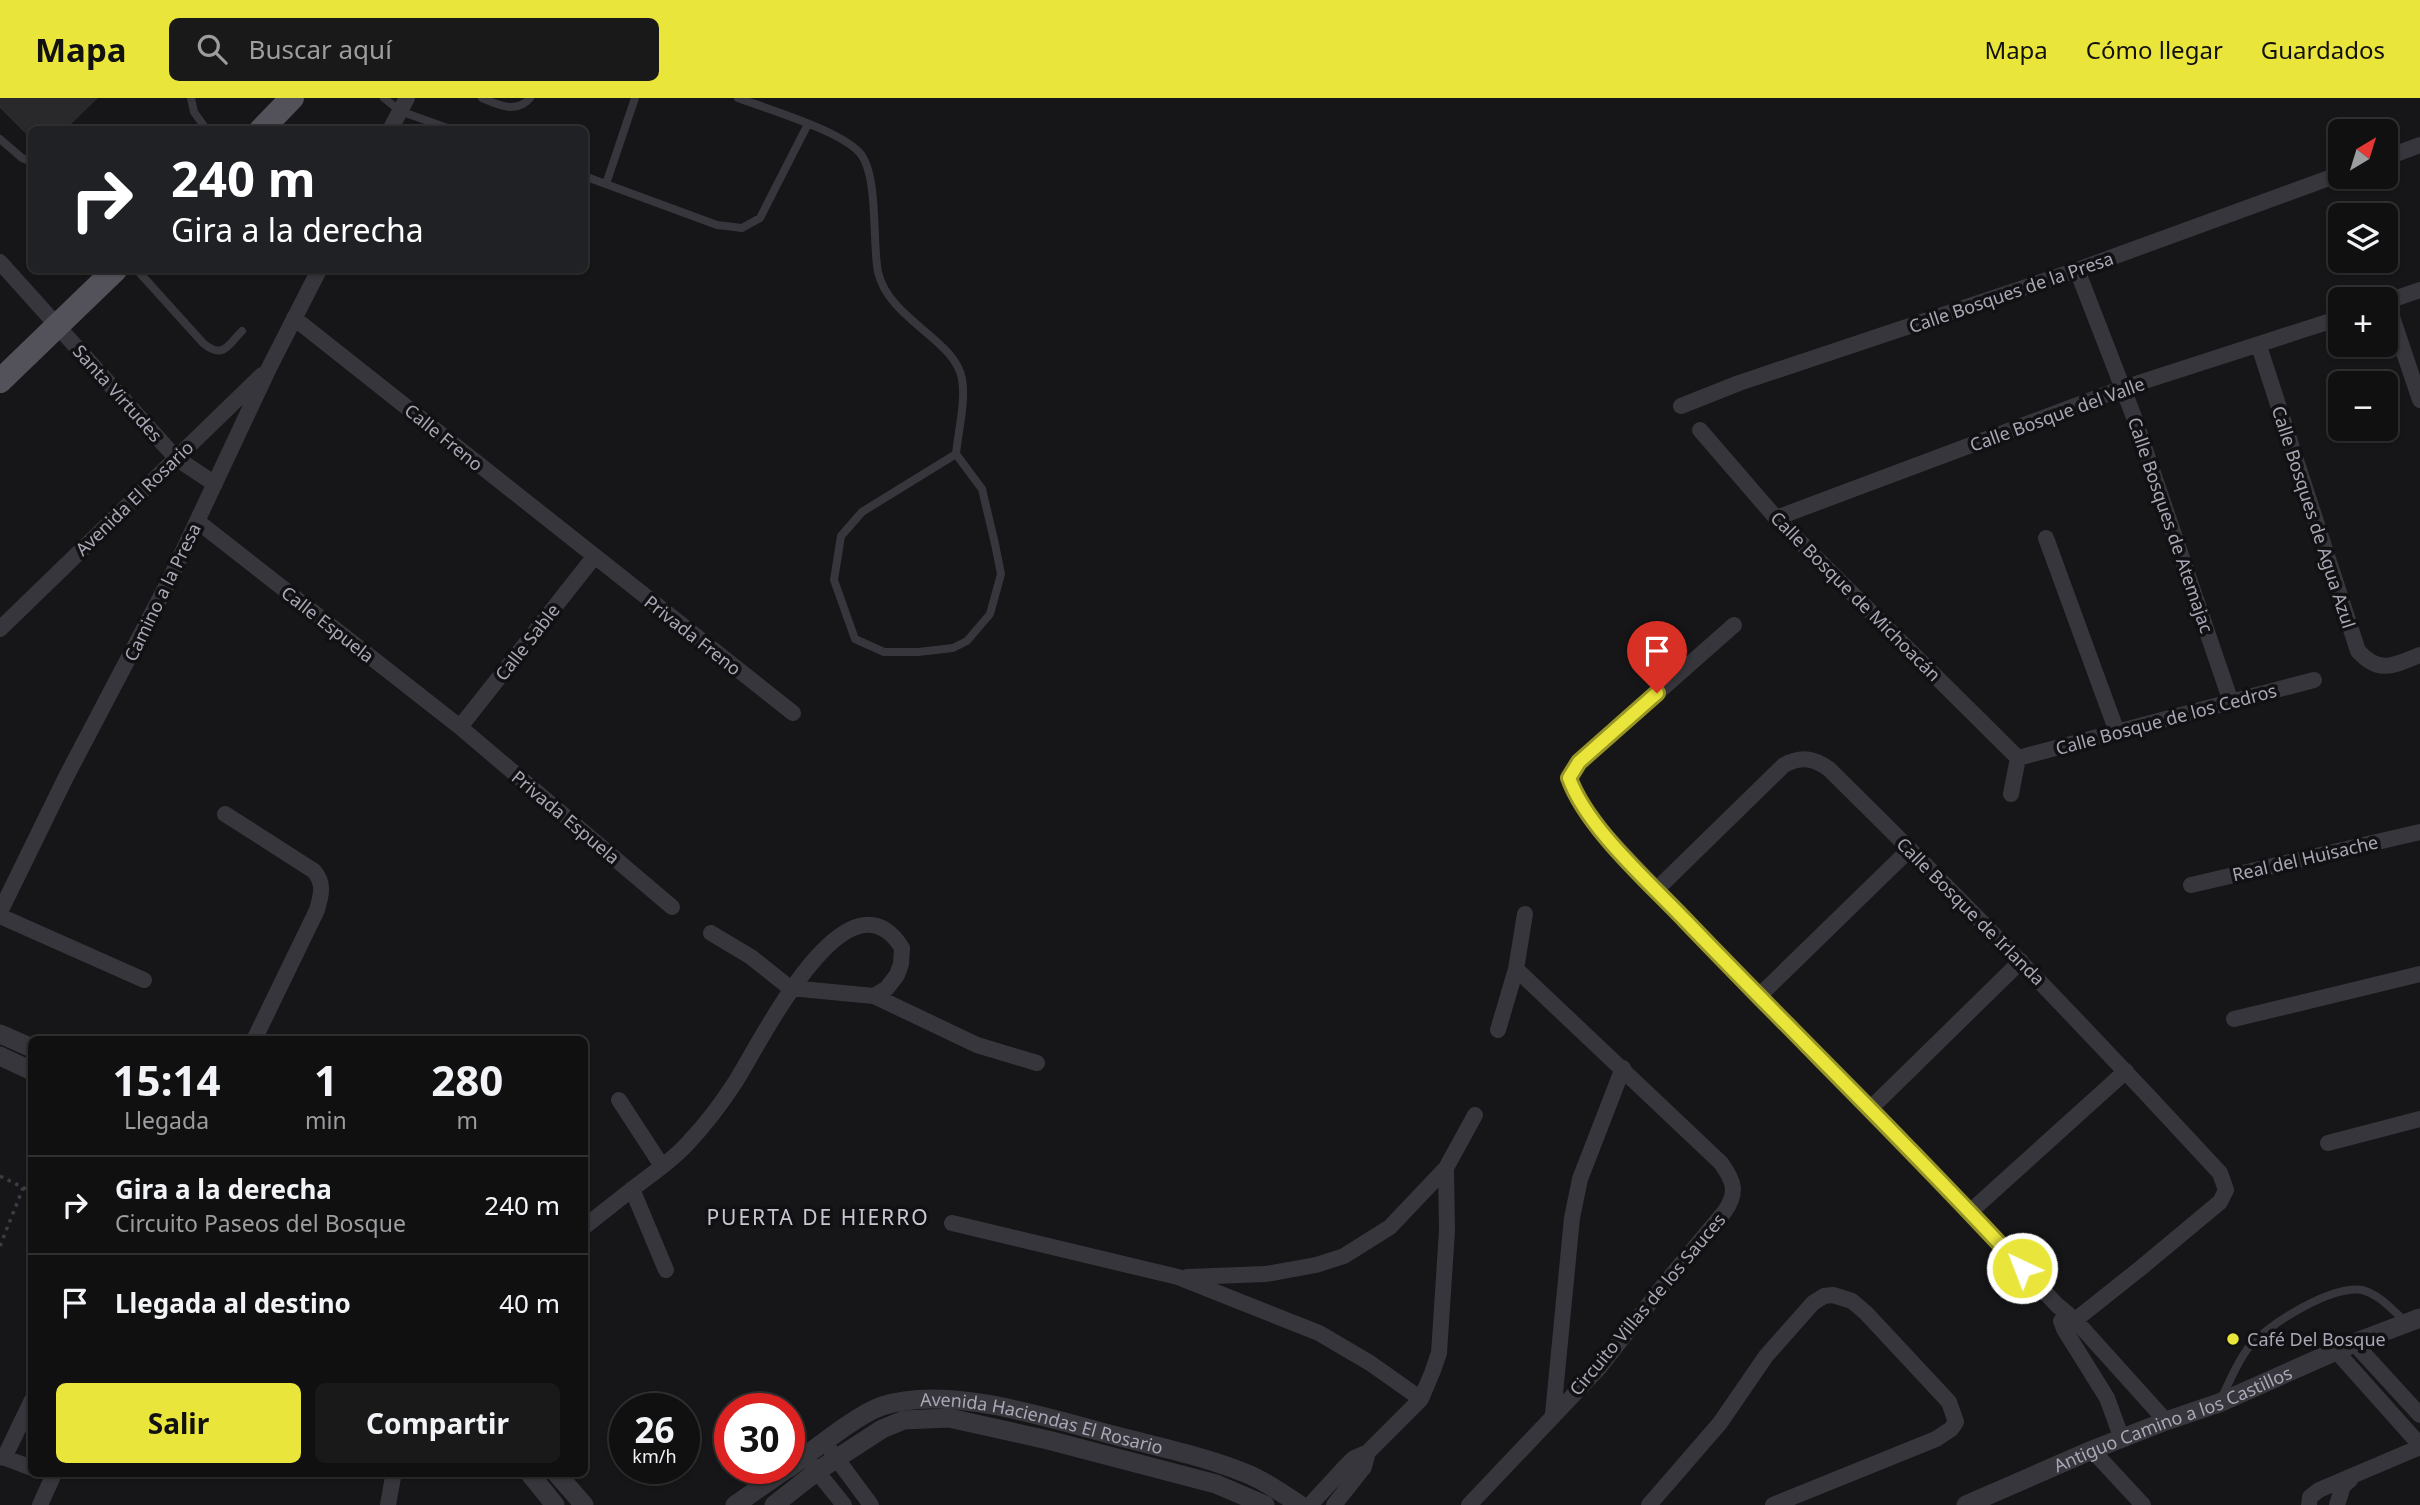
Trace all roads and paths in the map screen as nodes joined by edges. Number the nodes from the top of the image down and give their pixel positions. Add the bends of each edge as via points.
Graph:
1 (191, 98) edge
2 (292, 98) edge
3 (384, 98) edge
4 (482, 98) edge
5 (530, 98) edge
6 (635, 98) edge
7 (738, 98) edge
8 (403, 104) edge
9 (808, 124) junction
10 (204, 126) edge
11 (263, 126) edge
12 (392, 126) edge
13 (445, 126) edge
14 (0, 139) edge
15 (2420, 145) edge
16 (2398, 153) edge
17 (28, 160) edge
18 (588, 177) edge
19 (2328, 178) edge
20 (606, 184) junction
21 (0, 262) edge
22 (2077, 270) junction
23 (112, 273) edge
24 (140, 273) edge
25 (317, 273) edge
26 (2420, 290) edge
27 (2398, 298) edge
28 (294, 318) junction
29 (2328, 322) edge
30 (57, 325) junction
31 (242, 331) dead end
32 (2398, 337) edge
33 (2259, 346) junction
34 (269, 368) junction
35 (0, 381) edge
36 (2123, 388) junction
37 (2420, 400) edge
38 (1681, 407) dead end
39 (1700, 430) dead end
40 (956, 454) junction
41 (176, 458) junction
42 (215, 484) junction
43 (1776, 518) junction
44 (197, 521) junction
45 (2046, 538) dead end
46 (593, 556) junction
47 (1734, 625) dead end
48 (0, 629) edge
49 (2420, 656) edge
50 (2314, 680) dead end
51 (2231, 702) junction
52 (793, 713) dead end
53 (460, 727) junction
54 (2117, 732) junction
55 (2018, 758) junction
56 (2011, 794) dead end
57 (225, 814) dead end
58 (2420, 832) edge
59 (1910, 849) junction
60 (2191, 885) dead end
61 (1657, 890) junction
62 (672, 907) dead end
63 (0, 914) edge
64 (1525, 914) dead end
65 (711, 933) dead end
66 (2021, 961) junction
67 (1516, 969) junction
68 (2420, 974) edge
69 (144, 980) dead end
70 (790, 988) junction
71 (874, 996) junction
72 (1758, 997) junction
73 (2234, 1019) dead end
74 (1498, 1030) dead end
75 (0, 1034) edge
76 (256, 1036) edge
77 (28, 1046) edge
78 (0, 1056) edge
79 (1037, 1063) dead end
80 (1623, 1068) junction
81 (28, 1069) edge
82 (2126, 1071) junction
83 (619, 1100) dead end
84 (1871, 1108) junction
85 (1475, 1115) dead end
86 (2420, 1119) edge
87 (2328, 1143) dead end
88 (662, 1166) junction
89 (1446, 1168) junction
90 (0, 1176) edge
91 (23, 1188) junction
92 (632, 1189) junction
93 (28, 1190) edge
94 (1971, 1211) junction
95 (952, 1223) dead end
96 (588, 1224) edge
97 (0, 1246) edge
98 (666, 1270) dead end
99 (1178, 1277) junction
100 (2414, 1321) edge
101 (2069, 1324) junction
102 (2346, 1347) junction
103 (1421, 1399) junction
104 (2219, 1403) junction
105 (28, 1408) edge
106 (1553, 1414) junction
107 (2420, 1415) edge
108 (2166, 1421) junction
109 (2122, 1439) junction
110 (825, 1443) junction
111 (2420, 1446) edge
112 (2092, 1450) junction
113 (1368, 1452) junction
114 (2, 1457) edge
115 (837, 1459) junction
116 (805, 1461) edge
117 (805, 1465) edge
118 (28, 1467) edge
119 (805, 1470) edge
120 (49, 1477) edge
121 (393, 1477) dead end
122 (532, 1477) edge
123 (560, 1477) edge
124 (2352, 1478) junction
125 (778, 1484) edge
126 (788, 1484) edge
127 (762, 1497) edge
128 (40, 1505) edge
129 (388, 1505) edge
130 (555, 1505) edge
131 (584, 1505) edge
132 (735, 1505) edge
133 (774, 1505) edge
134 (844, 1505) edge
135 (871, 1505) edge
136 (1265, 1505) edge
137 (1300, 1505) edge
138 (1310, 1505) edge
139 (1334, 1505) edge
140 (1469, 1505) edge
141 (1649, 1505) edge
142 (1773, 1505) edge
143 (1966, 1505) edge
144 (2143, 1505) edge
145 (2309, 1505) edge
146 (2337, 1505) edge

1 - 10 lane
2 - 11 main road
3 - 8 lane
4 - 5 lane via 514,108
6 - 20 lane
7 - 9 lane
8 - 12 street
8 - 13 lane
9 - 20 lane via 760,218 742,228 717,225
9 - 40 lane via 862,154 869,172 883,289 955,363 962,379
14 - 17 lane
15 - 16 street
18 - 20 lane
19 - 22 street, Calle Bosques de la Presa
21 - 30 street, Santa Virtudes
22 - 36 street, Calle Bosques de Atemajac
22 - 38 street, Calle Bosques de la Presa via 1739,383
23 - 30 main road
24 - 31 lane via 214,351 225,349
25 - 28 street, Camino a la Presa
26 - 27 street
28 - 34 street, Camino a la Presa
28 - 46 street, Calle Freno
29 - 33 street, Calle Bosque del Valle
30 - 35 main road
30 - 41 street, Santa Virtudes
32 - 37 street
33 - 36 street, Calle Bosque del Valle
33 - 49 street, Calle Bosques de Agua Azul via 2358,651 2381,667
34 - 41 street, Avenida El Rosario
34 - 42 street, Camino a la Presa
36 - 43 street, Calle Bosque del Valle
36 - 51 street, Calle Bosques de Atemajac
39 - 43 street, Calle Bosque de Michoacán
40 - 40 lane via 982,489 995,544 1001,574 990,614 967,641 953,648 884,652 870,647 855,639 834,580 841,536 862,512
41 - 42 street, Santa Virtudes
41 - 48 street, Avenida El Rosario
42 - 44 street, Camino a la Presa
43 - 55 street, Calle Bosque de Michoacán
44 - 53 street, Calle Espuela
44 - 63 street, Camino a la Presa
45 - 54 street
46 - 52 street, Privada Freno
46 - 53 street, Calle Sable
47 - 61 street via 1579,762 1569,778 1593,822
50 - 51 street, Calle Bosque de los Cedros
51 - 54 street, Calle Bosque de los Cedros
53 - 62 street, Privada Espuela
54 - 55 street, Calle Bosque de los Cedros
55 - 56 street
57 - 76 street via 321,880 317,910
58 - 60 street, Real del Huisache
59 - 61 street, Calle Bosque de Irlanda via 1829,769 1809,759 1794,760
59 - 66 street, Calle Bosque de Irlanda
59 - 72 street
61 - 72 street
63 - 69 street
64 - 67 street
65 - 70 street
66 - 82 street, Calle Bosque de Irlanda
66 - 84 street
67 - 74 street
67 - 80 street, Circuito Villas de los Sauces
68 - 73 street
70 - 71 street
70 - 71 street via 832,942 856,927 869,925 891,935 902,948 897,975
70 - 88 street via 733,1085 688,1144
71 - 79 street via 977,1045
72 - 84 street
75 - 77 street
78 - 81 street
80 - 106 street, Circuito Villas de los Sauces via 1580,1179 1572,1217
80 - 106 street, Circuito Villas de los Sauces via 1721,1163 1732,1177 1732,1200 1619,1344
82 - 94 street
82 - 101 street, Calle Bosque de Irlanda via 2220,1173 2226,1185 2224,1195
83 - 88 street
84 - 94 street
85 - 89 street
86 - 87 street
88 - 92 street
89 - 99 street via 1390,1227 1344,1256 1266,1275
89 - 103 street via 1447,1231 1438,1353
90 - 91 path
91 - 93 path
91 - 97 path
92 - 96 street
92 - 98 street
94 - 101 street
95 - 99 street
99 - 103 street via 1319,1333
100 - 102 street, Antiguo Camino a los Castillos
100 - 104 lane via 2363,1291 2347,1290 2314,1300 2249,1347
101 - 108 street
101 - 109 street
102 - 104 street, Antiguo Camino a los Castillos
102 - 107 street
102 - 111 street
103 - 113 street
104 - 108 street, Antiguo Camino a los Castillos
105 - 114 street
106 - 140 street, Circuito Villas de los Sauces
108 - 109 street, Antiguo Camino a los Castillos
109 - 112 street, Antiguo Camino a los Castillos
110 - 115 street
110 - 116 street, Avenida Haciendas El Rosario
110 - 137 street, Avenida Haciendas El Rosario via 881,1406 930,1398 973,1403 1204,1458 1265,1482
111 - 124 street
112 - 143 street, Antiguo Camino a los Castillos
112 - 144 street
113 - 138 street via 1345,1466
113 - 139 street via 1364,1467
114 - 118 street
115 - 117 street, Avenida Haciendas El Rosario
115 - 135 street
115 - 136 street, Avenida Haciendas El Rosario via 904,1420 949,1418 1216,1483
119 - 134 street
120 - 128 street
121 - 129 street
122 - 130 street
123 - 131 street
124 - 145 street via 2319,1490 2310,1497
124 - 146 street via 2343,1486
125 - 127 street, Avenida Haciendas El Rosario
126 - 133 street, Avenida Haciendas El Rosario
127 - 132 street, Avenida Haciendas El Rosario
141 - 142 street via 1813,1303 1824,1296 1842,1296 1866,1313 1949,1402 1956,1422 1936,1439

